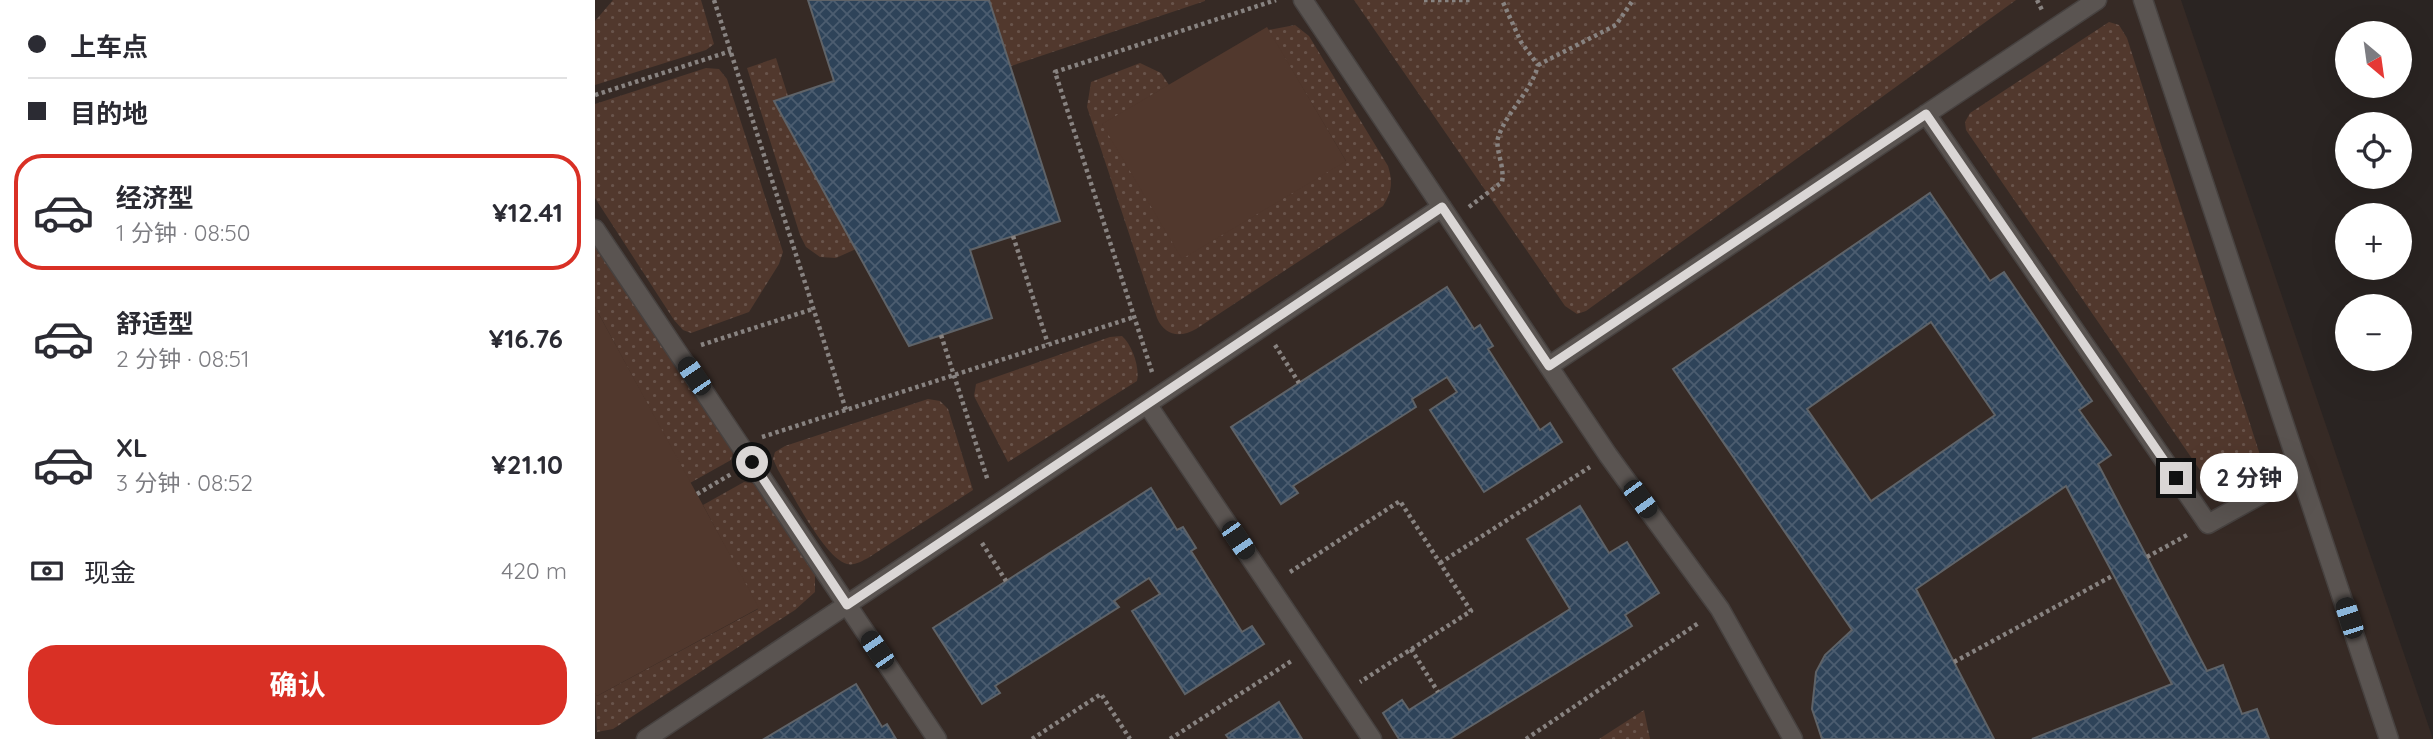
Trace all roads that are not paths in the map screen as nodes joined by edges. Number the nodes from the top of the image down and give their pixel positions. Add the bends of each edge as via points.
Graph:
1 (1303, 0) edge
2 (2097, 0) edge
3 (2143, 0) edge
4 (1926, 114) junction
5 (1446, 213) junction
6 (595, 229) edge
7 (1549, 366) junction
8 (1153, 400) junction
9 (2300, 473) junction
10 (847, 605) junction
11 (646, 739) edge
12 (937, 739) edge
13 (1372, 739) edge
14 (1793, 739) edge
15 (2389, 739) edge

1 - 5 lane
2 - 4 lane
3 - 9 lane
4 - 7 lane
4 - 9 lane via 2208,524
5 - 7 lane
5 - 8 lane
6 - 10 lane
7 - 14 lane via 1720,609
8 - 10 lane
8 - 13 lane
9 - 15 lane
10 - 11 lane
10 - 12 lane

